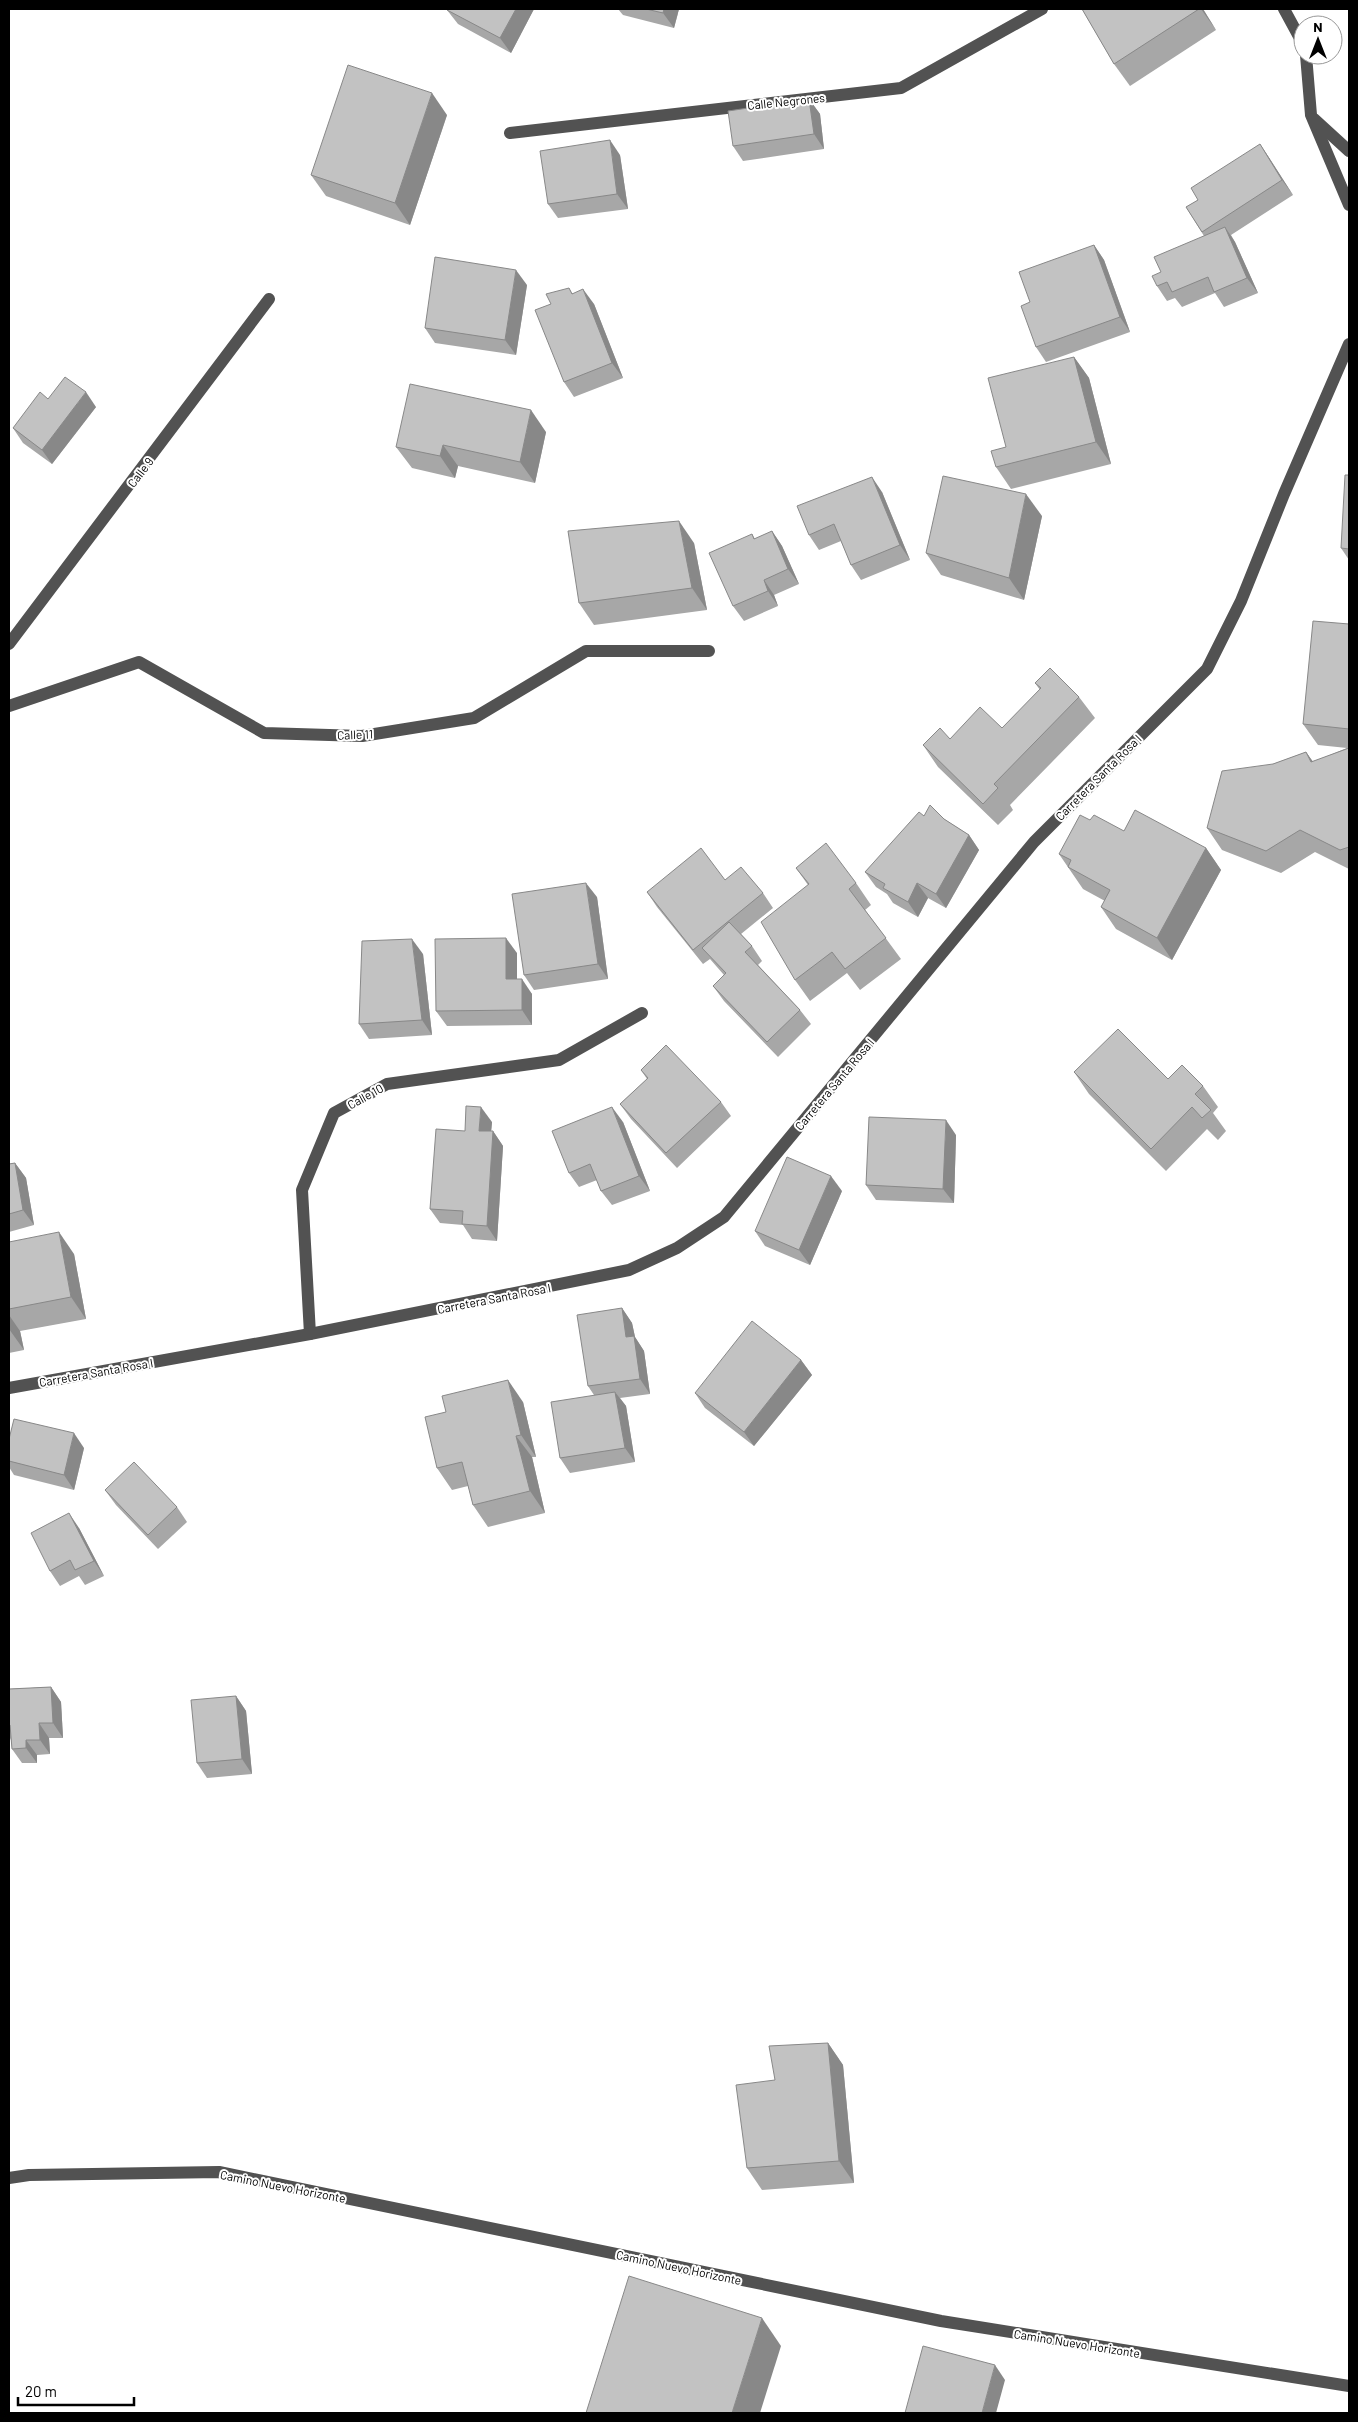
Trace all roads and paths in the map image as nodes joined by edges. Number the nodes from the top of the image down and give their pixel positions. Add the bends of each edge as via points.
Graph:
1 (1042, 9) edge
2 (1284, 9) edge
3 (1293, 26) edge
4 (1307, 65) edge
5 (1310, 115) junction
6 (510, 133) dead end
7 (1349, 151) edge
8 (1349, 205) edge
9 (270, 299) dead end
10 (1349, 344) edge
11 (9, 644) edge
12 (709, 651) dead end
13 (9, 706) edge
14 (642, 1013) dead end
15 (310, 1334) junction
16 (9, 1388) edge
17 (9, 2178) edge
18 (1349, 2386) edge

1 - 6 street, Calle Negrones via 901,88
2 - 3 street
4 - 5 street
5 - 7 street
5 - 8 street
9 - 11 street, Calle 9
10 - 15 street, Carretera Santa Rosa I via 1241,601 1207,669 1034,842 724,1217 677,1248 629,1270
12 - 13 street, Calle 11 via 586,651 474,718 362,736 264,733 139,662
14 - 15 street, Calle 10 via 559,1060 387,1084 334,1113 302,1190
15 - 16 street, Carretera Santa Rosa I
17 - 18 street, Camino Nuevo Horizonte via 219,2172 941,2321

